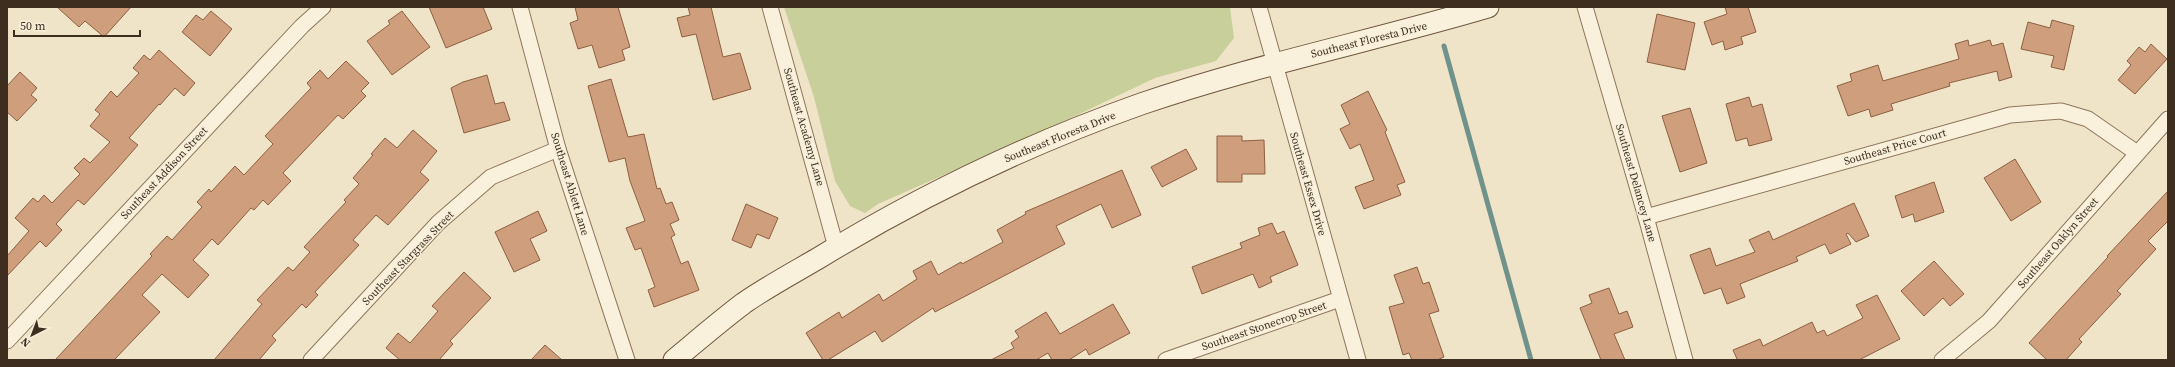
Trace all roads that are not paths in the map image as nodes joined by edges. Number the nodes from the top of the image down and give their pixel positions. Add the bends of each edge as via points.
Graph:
1 (323, 7) edge
2 (520, 7) edge
3 (770, 7) edge
4 (1259, 7) edge
5 (1488, 7) edge
6 (1585, 7) edge
7 (1275, 64) junction
8 (2168, 119) edge
9 (558, 149) junction
10 (2137, 153) junction
11 (1646, 217) junction
12 (836, 247) junction
13 (1340, 300) junction
14 (7, 341) edge
15 (311, 360) edge
16 (627, 360) edge
17 (674, 360) edge
18 (1166, 360) edge
19 (1358, 360) edge
20 (1685, 360) edge
21 (1942, 360) edge

1 - 14 street, Southeast Addison Street via 302,26
2 - 9 street, Southeast Ablett Lane
3 - 12 street, Southeast Academy Lane
4 - 7 street, Southeast Essex Drive
5 - 7 street, Southeast Floresta Drive
6 - 11 street, Southeast Delancey Lane
7 - 12 street, Southeast Floresta Drive via 1142,104 1044,142 930,194
7 - 13 street, Southeast Essex Drive
8 - 10 street, Southeast Oaklyn Street
9 - 15 street, Southeast Stargrass Street via 491,177 485,182 438,223
9 - 16 street, Southeast Ablett Lane
10 - 11 street, Southeast Price Court via 2088,119 2061,111 2010,115
10 - 21 street, Southeast Oaklyn Street via 1989,321
11 - 20 street, Southeast Delancey Lane
12 - 17 street, Southeast Floresta Drive via 744,303
13 - 18 street, Southeast Stonecrop Street
13 - 19 street, Southeast Essex Drive

